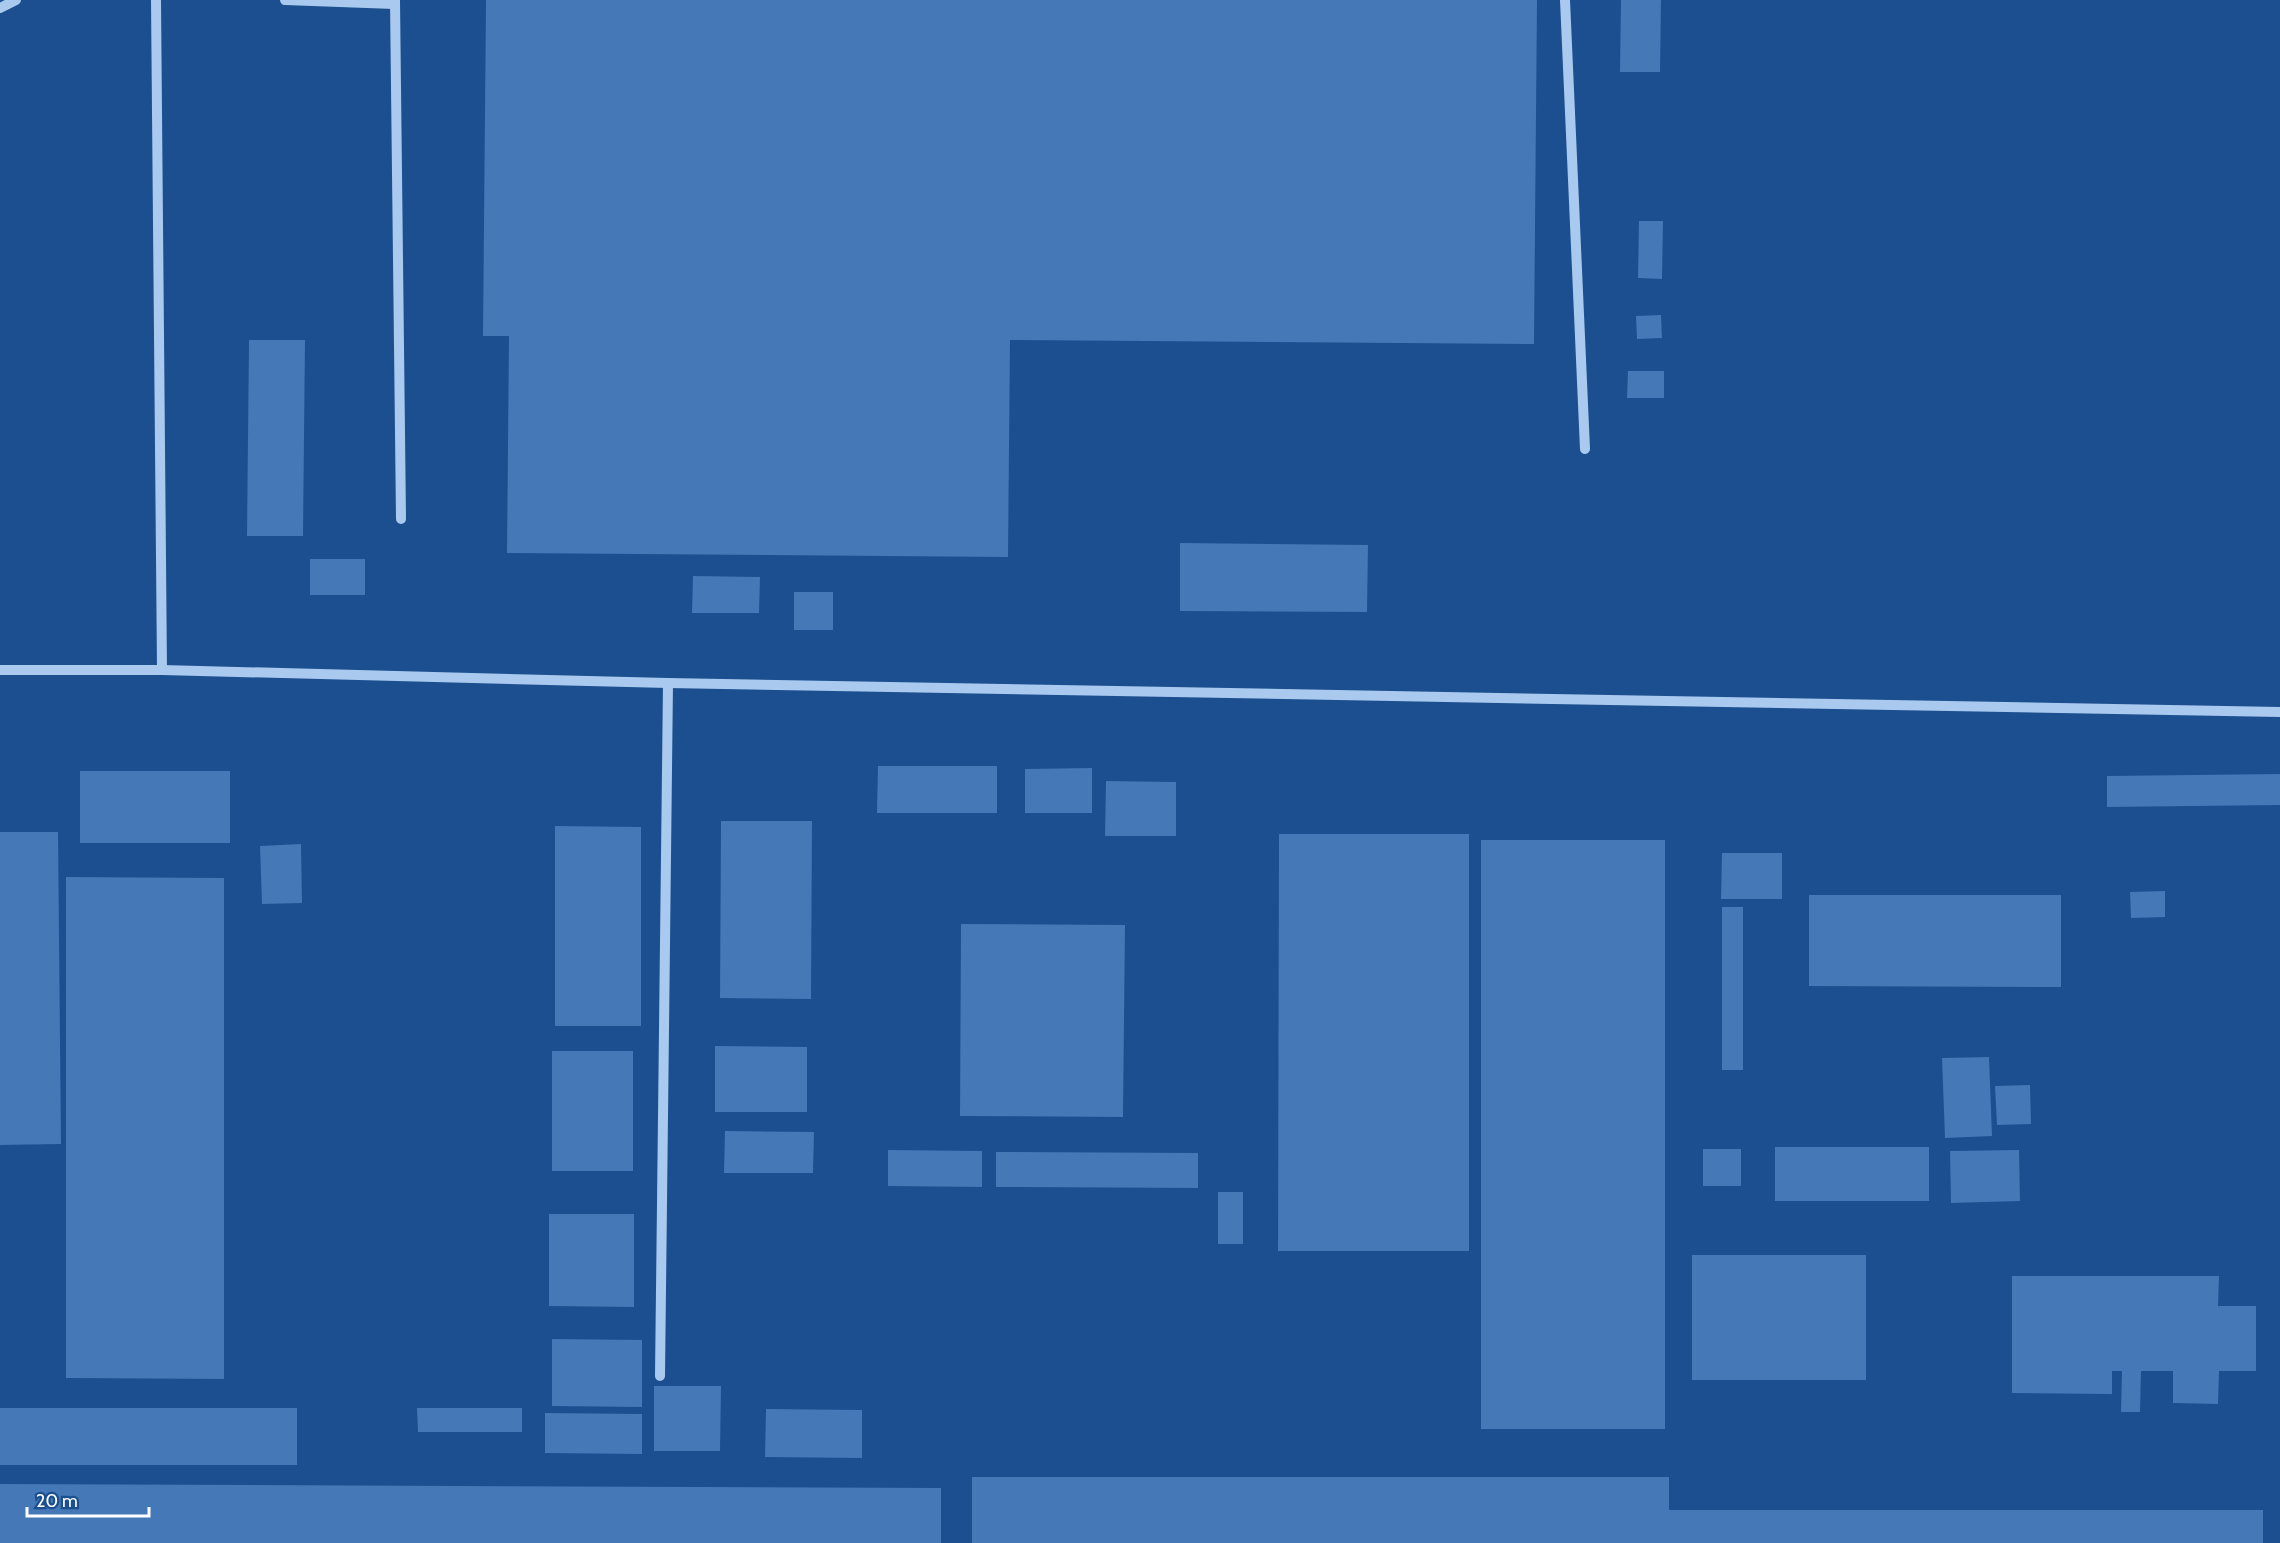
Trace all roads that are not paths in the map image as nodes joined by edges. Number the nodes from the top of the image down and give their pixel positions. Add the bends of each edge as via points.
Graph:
1 (16, 0) edge
2 (156, 0) edge
3 (285, 0) edge
4 (1565, 0) edge
5 (394, 2) edge
6 (0, 8) edge
7 (1585, 449) dead end
8 (401, 519) dead end
9 (0, 670) edge
10 (162, 670) junction
11 (668, 683) junction
12 (2280, 712) edge
13 (660, 1376) dead end

1 - 6 street
2 - 10 street
3 - 5 street
4 - 7 street
5 - 8 street
9 - 10 street
10 - 11 street
11 - 12 street
11 - 13 street

